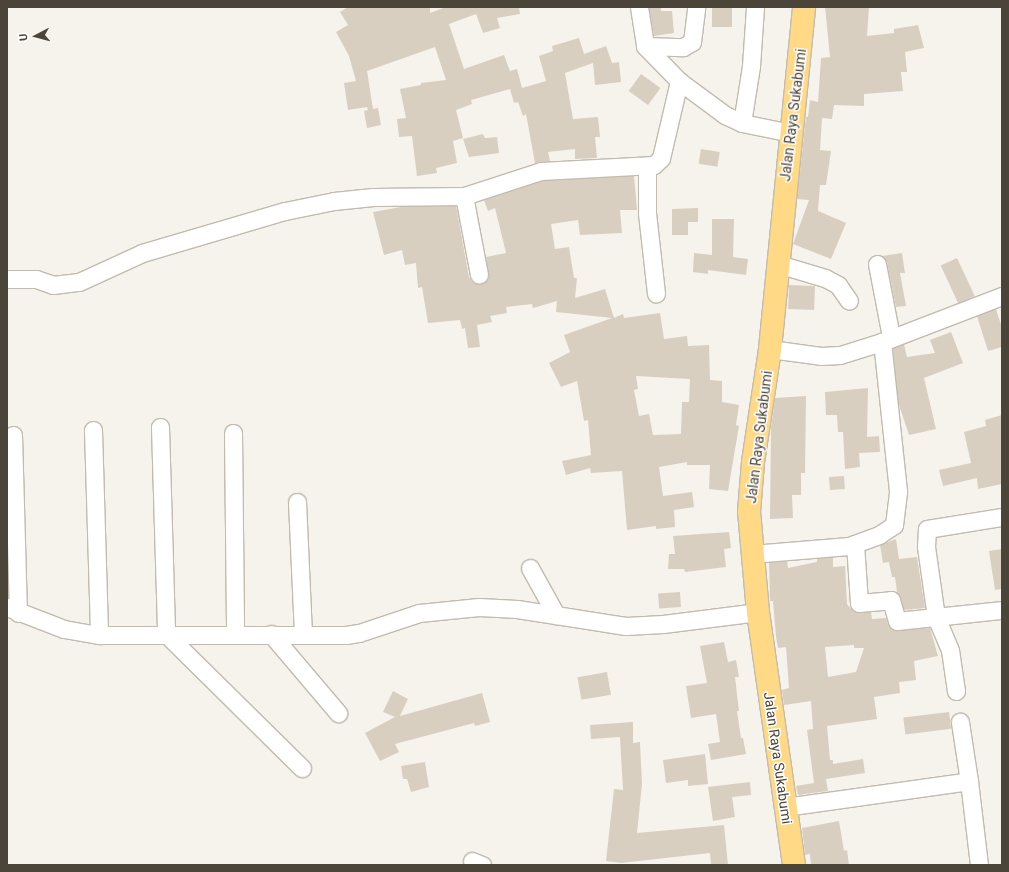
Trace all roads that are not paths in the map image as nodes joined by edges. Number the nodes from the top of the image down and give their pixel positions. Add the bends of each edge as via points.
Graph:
1 (639, 7) edge
2 (696, 7) edge
3 (755, 7) edge
4 (804, 7) edge
5 (645, 46) junction
6 (679, 81) junction
7 (742, 122) junction
8 (791, 133) junction
9 (647, 166) junction
10 (464, 196) junction
11 (778, 264) junction
12 (877, 264) dead end
13 (479, 275) dead end
14 (7, 279) edge
15 (656, 293) dead end
16 (1002, 296) edge
17 (850, 302) dead end
18 (886, 339) junction
19 (770, 350) junction
20 (160, 427) dead end
21 (93, 430) dead end
22 (233, 433) dead end
23 (13, 435) dead end
24 (297, 502) dead end
25 (1002, 517) edge
26 (855, 544) junction
27 (752, 554) junction
28 (530, 568) dead end
29 (13, 610) edge
30 (1002, 610) edge
31 (758, 612) junction
32 (556, 616) junction
33 (936, 617) junction
34 (236, 633) junction
35 (303, 633) junction
36 (166, 634) junction
37 (271, 634) junction
38 (100, 635) junction
39 (956, 691) dead end
40 (338, 713) dead end
41 (960, 722) dead end
42 (302, 768) dead end
43 (969, 781) junction
44 (785, 807) junction
45 (794, 865) edge
46 (979, 865) edge

1 - 5 street
2 - 5 street via 692,42 683,47
3 - 7 street via 751,66
4 - 8 highway, Jalan Raya Sukabumi
5 - 6 street
6 - 7 street via 714,108
6 - 9 street via 661,158 659,162
7 - 8 street
8 - 11 highway, Jalan Raya Sukabumi
9 - 10 street via 541,171
9 - 15 street via 647,213
10 - 13 street
10 - 14 street via 373,197 334,201 285,211 142,253 79,282 53,285 36,279
11 - 17 street via 825,278 838,285
11 - 19 highway, Jalan Raya Sukabumi
12 - 18 street
16 - 18 street
18 - 19 street via 831,356
18 - 26 street via 897,513 894,525 879,535
19 - 27 highway, Jalan Raya Sukabumi via 750,487
20 - 36 street
21 - 38 street
22 - 34 street
23 - 29 street
24 - 35 street
25 - 33 street via 927,529 926,547
26 - 27 street
26 - 33 street via 859,603 891,600 897,620
27 - 31 highway, Jalan Raya Sukabumi
28 - 32 street
29 - 38 street via 64,629
30 - 33 street
31 - 32 street via 626,626
31 - 44 highway, Jalan Raya Sukabumi
32 - 35 street via 517,609 479,608 419,612 346,635
33 - 39 street via 950,650
34 - 36 street
34 - 37 street
35 - 37 street
36 - 38 street
36 - 42 street
37 - 40 street
41 - 43 street
43 - 44 street
43 - 46 street
44 - 45 highway, Jalan Raya Sukabumi

